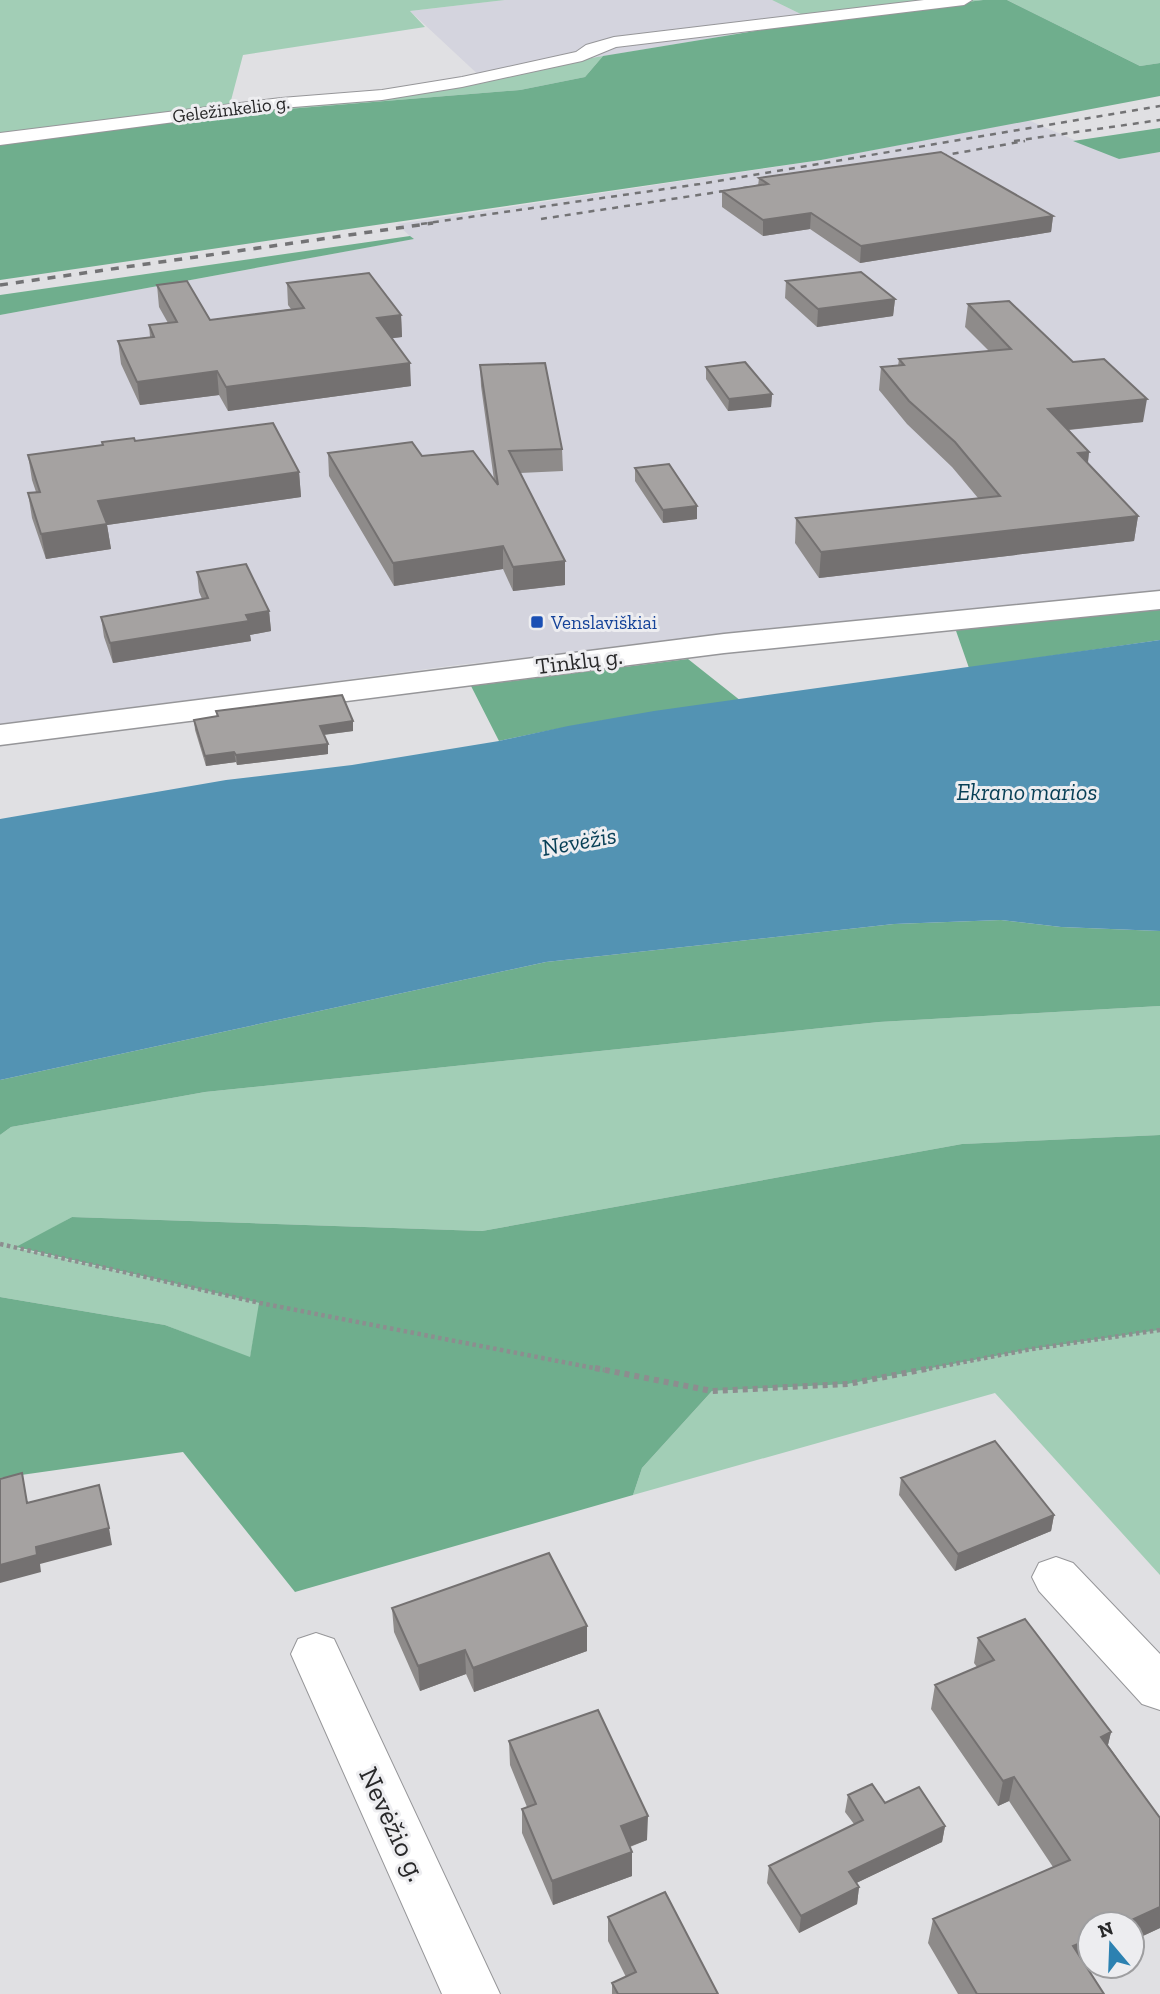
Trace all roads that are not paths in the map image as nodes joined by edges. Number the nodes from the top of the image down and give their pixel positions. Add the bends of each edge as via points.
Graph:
1 (964, 0) edge
2 (0, 139) edge
3 (1160, 600) edge
4 (0, 735) edge
5 (1056, 1577) dead end
6 (316, 1654) dead end
7 (1160, 1688) edge
8 (471, 1994) edge

1 - 2 street, Geležinkelio g. via 614,42 582,56 382,95 281,103
3 - 4 main road, Tinklų g. via 640,654
5 - 7 street
6 - 8 street, Nevėžio g.

